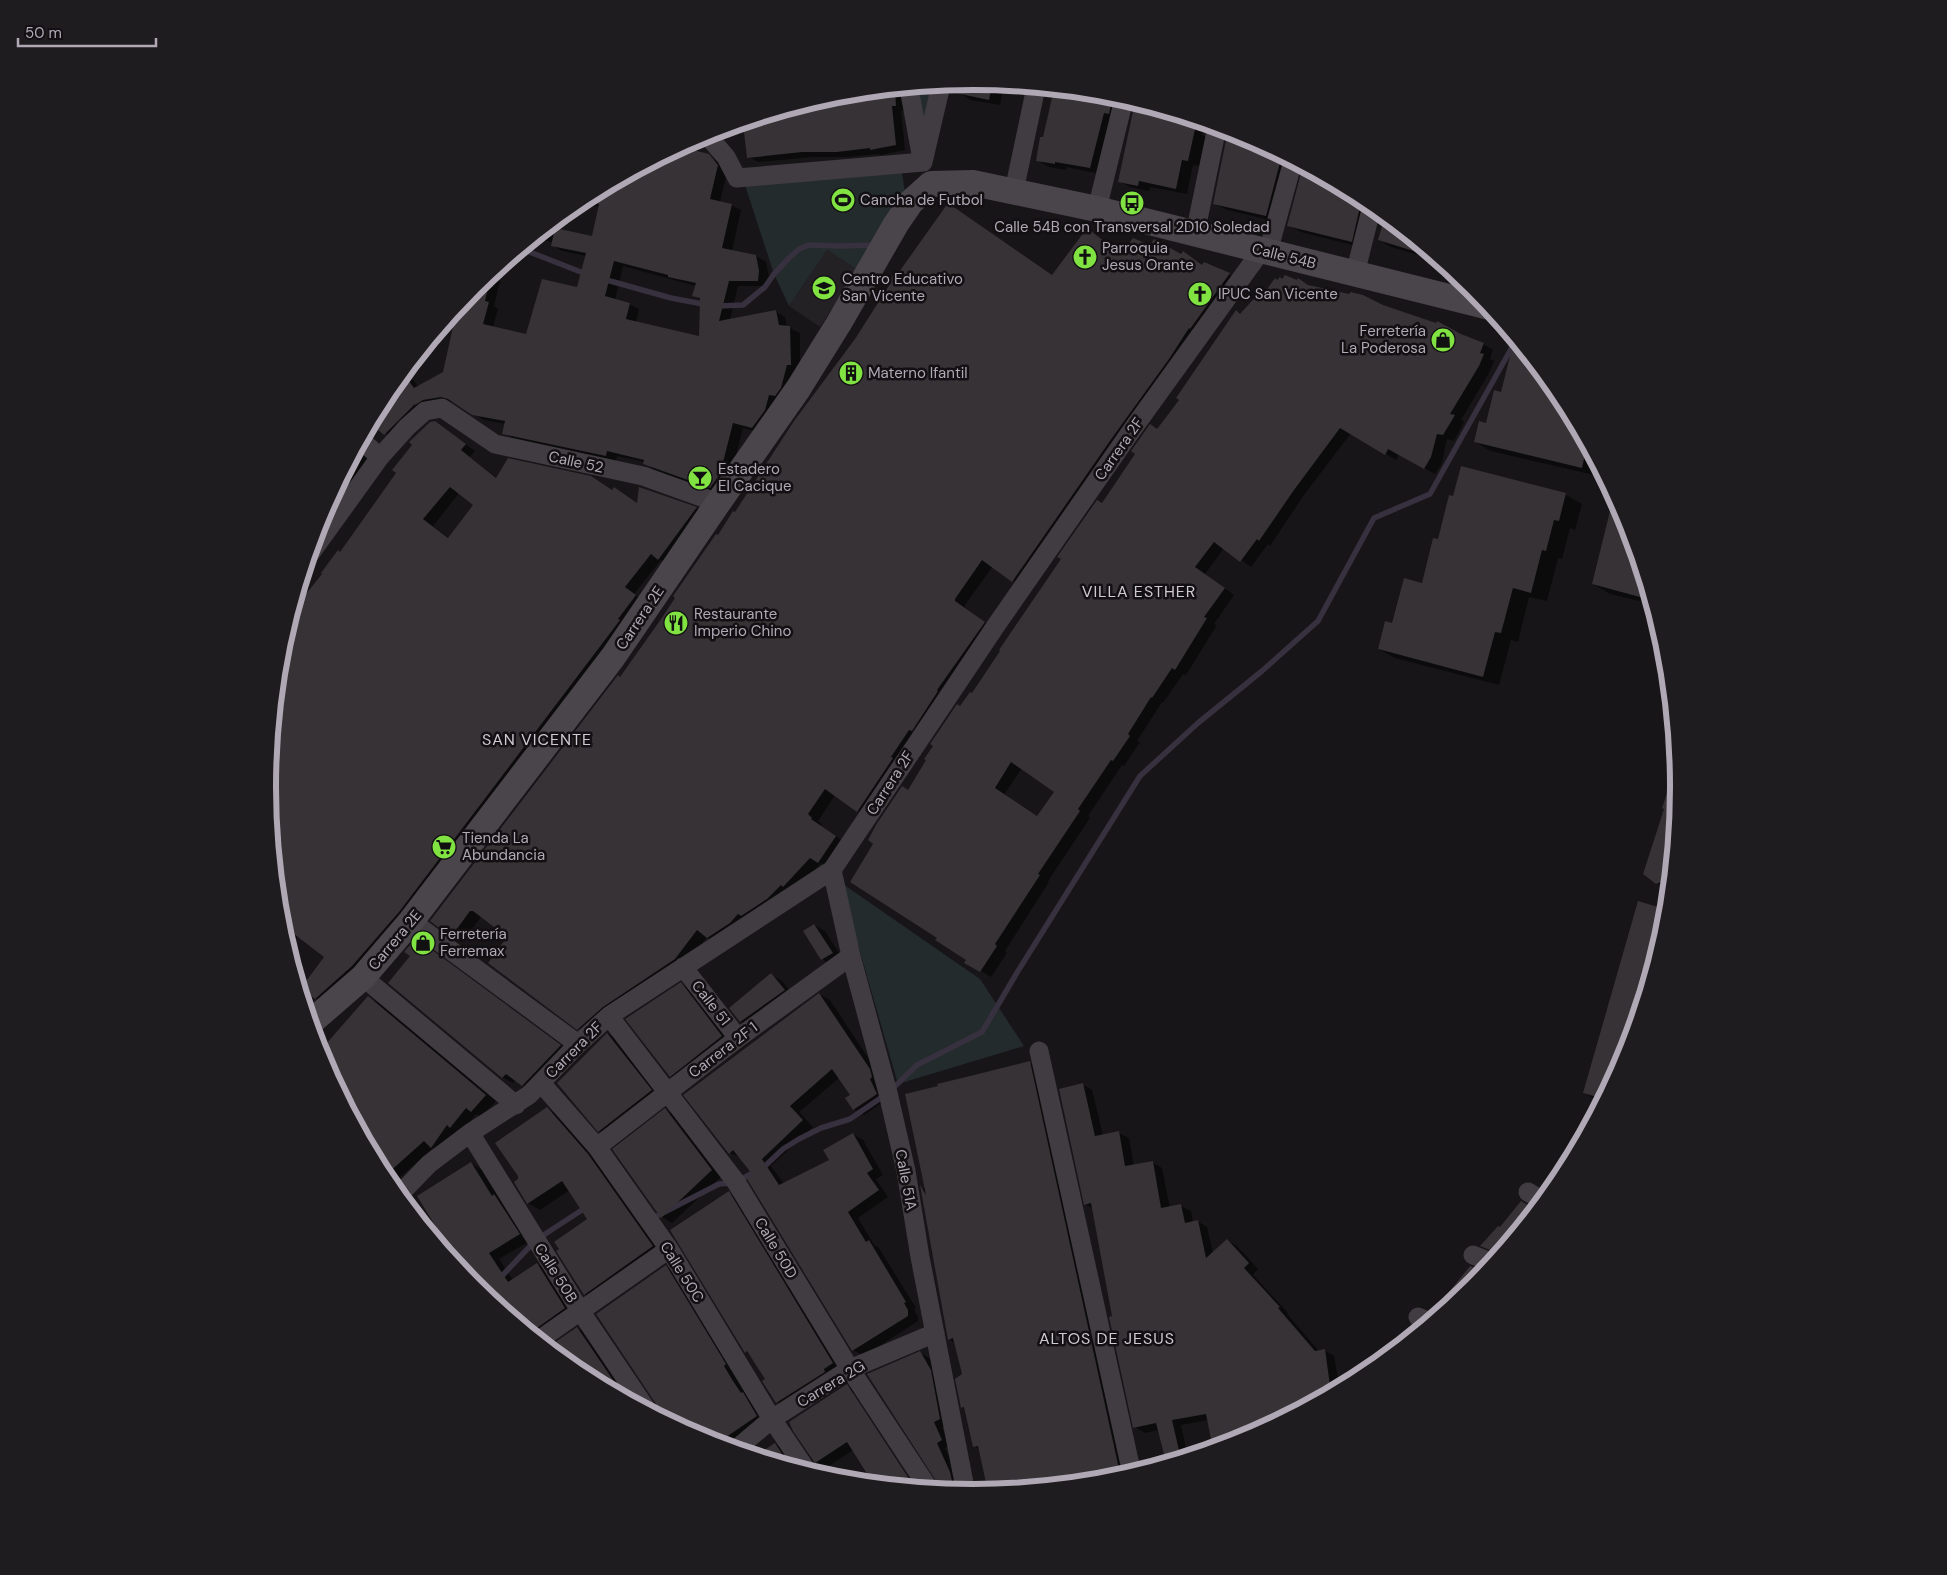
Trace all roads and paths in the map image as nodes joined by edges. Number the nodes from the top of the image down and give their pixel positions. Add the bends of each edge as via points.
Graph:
1 (940, 91) edge
2 (910, 93) edge
3 (1035, 93) edge
4 (1122, 106) edge
5 (1216, 134) edge
6 (712, 141) edge
7 (1291, 167) edge
8 (927, 173) junction
9 (1014, 191) junction
10 (1097, 209) junction
11 (1370, 214) edge
12 (1195, 234) junction
13 (1265, 252) junction
14 (1355, 274) junction
15 (1471, 298) edge
16 (366, 445) edge
17 (380, 458) junction
18 (718, 503) junction
19 (323, 536) edge
20 (832, 870) junction
21 (411, 921) junction
22 (851, 956) junction
23 (683, 967) junction
24 (363, 977) junction
25 (609, 1016) junction
26 (315, 1018) edge
27 (738, 1038) junction
28 (578, 1044) junction
29 (1039, 1051) dead end
30 (541, 1083) junction
31 (667, 1093) junction
32 (516, 1105) junction
33 (470, 1133) junction
34 (596, 1147) junction
35 (404, 1190) edge
36 (669, 1249) junction
37 (1473, 1255) dead end
38 (1486, 1260) edge
39 (581, 1312) junction
40 (935, 1333) junction
41 (544, 1337) edge
42 (850, 1369) junction
43 (640, 1400) edge
44 (772, 1419) junction
45 (741, 1445) edge
46 (801, 1463) edge
47 (1130, 1467) edge
48 (926, 1484) edge
49 (964, 1485) edge

1 - 8 street
2 - 8 street
3 - 9 street
4 - 10 street
5 - 12 street
6 - 8 street via 726,157 737,178
7 - 13 street
8 - 9 street, Calle 54B
8 - 18 street, Carrera 2E via 809,373
9 - 10 street, Calle 54B
10 - 12 street, Calle 54B
11 - 14 street
12 - 13 street, Calle 54B
13 - 14 street, Calle 54B
13 - 20 street, Carrera 2F via 1134,427
14 - 15 street, Calle 54B
16 - 17 street
17 - 18 street, Calle 52 via 416,418 425,411 442,408 495,444 643,476
17 - 19 street
18 - 21 street, Carrera 2E via 613,657
20 - 22 street, Calle 51A
20 - 23 street, Carrera 2F
21 - 24 street, Carrera 2E
21 - 28 street
22 - 27 street, Carrera 2F 1
22 - 40 street, Calle 51A via 888,1093
23 - 25 street, Carrera 2F
23 - 27 street, Calle 51
24 - 26 street, Carrera 2E
24 - 32 street
25 - 28 street, Carrera 2F
25 - 31 street, Calle 50D
27 - 31 street, Carrera 2F 1
28 - 30 street, Carrera 2F
29 - 47 street
30 - 32 street, Carrera 2F
30 - 34 street, Calle 50C
31 - 34 street, Carrera 2F 1
31 - 42 street, Calle 50D via 736,1182
32 - 33 street, Carrera 2F
33 - 35 street, Carrera 2F via 429,1164
33 - 39 street, Calle 50B
34 - 36 street, Calle 50C
36 - 39 street
36 - 44 street, Calle 50C
37 - 38 street
39 - 41 street
39 - 43 street, Calle 50B
40 - 42 street, Carrera 2G
40 - 49 street, Calle 51A
42 - 44 street, Carrera 2G
42 - 48 street, Calle 50D
44 - 45 street, Carrera 2G
44 - 46 street, Calle 50C

